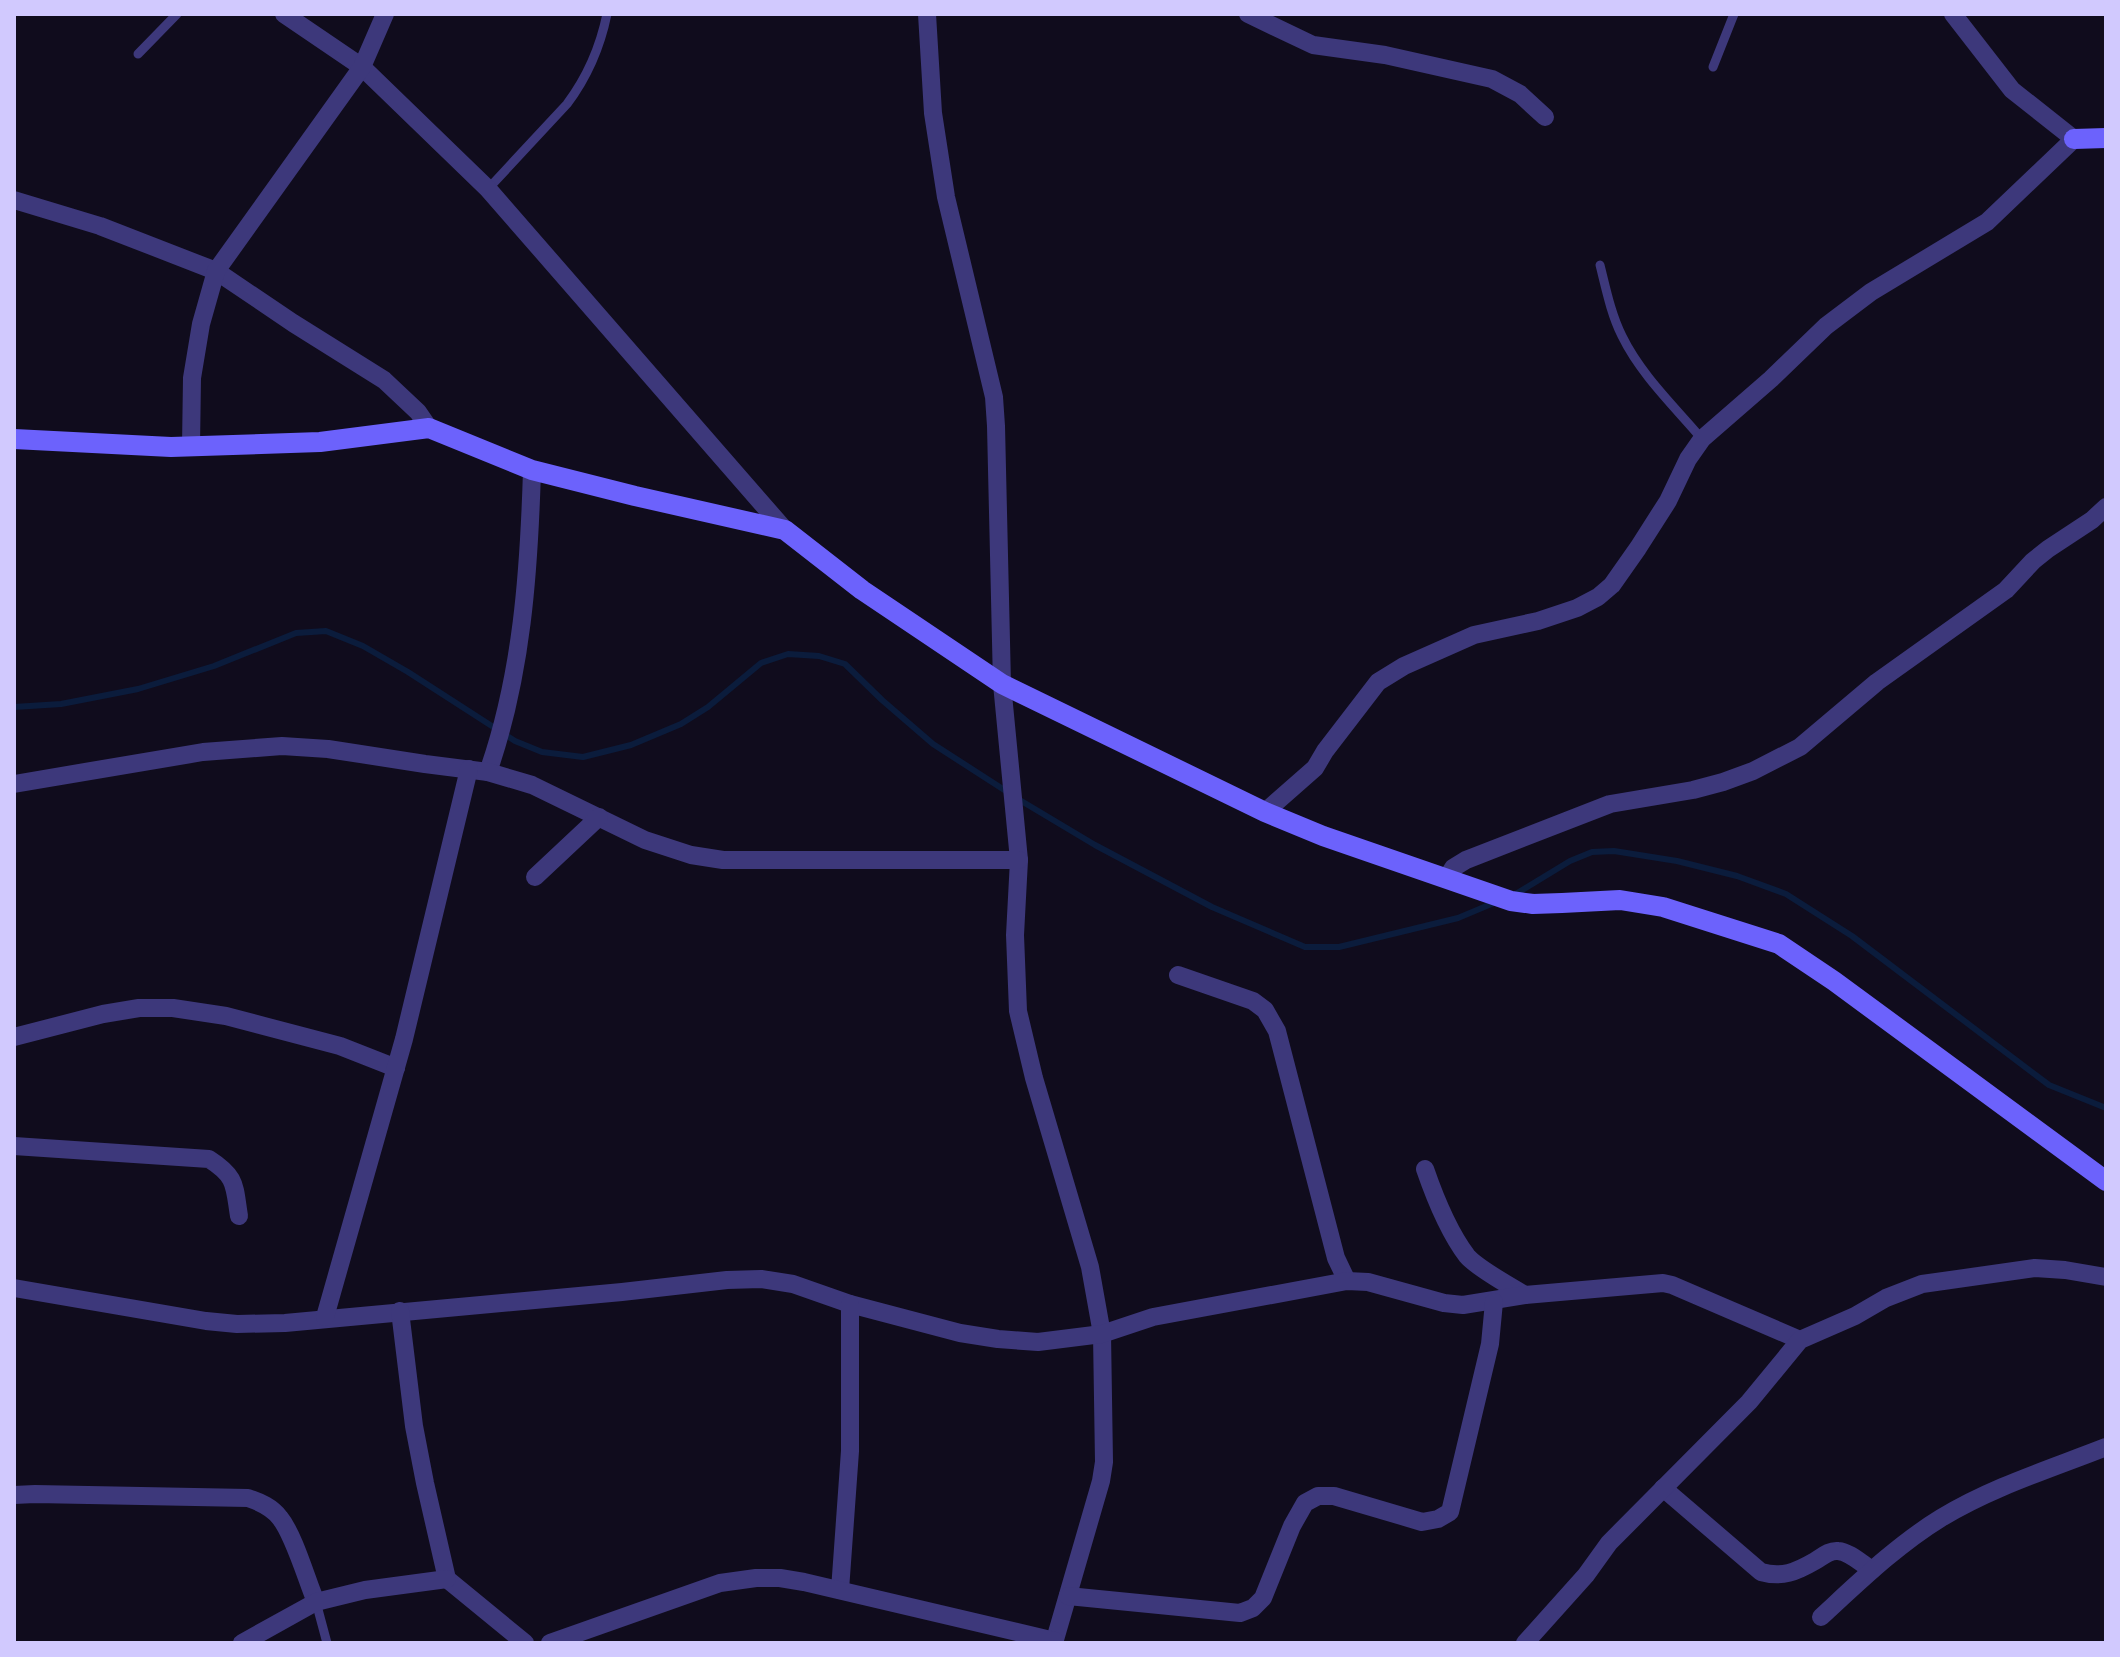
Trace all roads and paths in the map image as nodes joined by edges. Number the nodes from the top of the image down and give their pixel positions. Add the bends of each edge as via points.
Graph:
1 (177, 14) edge
2 (284, 14) edge
3 (385, 14) edge
4 (607, 14) edge
5 (927, 14) edge
6 (1248, 14) edge
7 (1734, 14) edge
8 (1953, 14) edge
9 (138, 54) dead end
10 (362, 67) junction
11 (1713, 67) dead end
12 (1545, 117) dead end
13 (2106, 138) edge
14 (2074, 139) junction
15 (488, 189) junction
16 (14, 200) edge
17 (1600, 265) dead end
18 (216, 271) junction
19 (429, 428) junction
20 (14, 439) edge
21 (1702, 439) junction
22 (191, 446) junction
23 (532, 470) junction
24 (2106, 507) edge
25 (785, 530) junction
26 (1002, 684) junction
27 (479, 770) junction
28 (14, 784) edge
29 (1265, 812) junction
30 (599, 817) junction
31 (1019, 860) junction
32 (535, 877) dead end
33 (1454, 882) junction
34 (1178, 975) dead end
35 (14, 1037) edge
36 (396, 1068) junction
37 (14, 1146) edge
38 (1425, 1169) dead end
39 (2106, 1181) edge
40 (239, 1216) dead end
41 (2106, 1277) edge
42 (1347, 1281) junction
43 (14, 1288) edge
44 (1525, 1295) junction
45 (1494, 1302) junction
46 (850, 1304) junction
47 (400, 1311) junction
48 (325, 1317) junction
49 (1102, 1334) junction
50 (1800, 1340) junction
51 (2106, 1447) edge
52 (1663, 1488) junction
53 (14, 1495) edge
54 (1872, 1570) junction
55 (447, 1579) junction
56 (840, 1590) junction
57 (1068, 1596) junction
58 (316, 1602) junction
59 (1821, 1617) dead end
60 (1055, 1642) edge
61 (242, 1643) edge
62 (327, 1643) edge
63 (525, 1643) edge
64 (550, 1643) edge
65 (1525, 1643) edge

1 - 9 lane
2 - 10 street
3 - 10 street
4 - 15 lane via 596,56 578,90
5 - 26 street via 933,113 946,197 994,397
6 - 12 street via 1313,45 1492,79 1520,94
7 - 11 lane
8 - 14 street via 2012,90
10 - 15 street
10 - 18 street
13 - 14 street
14 - 21 street via 1987,222 1871,292 1826,326
15 - 25 street
16 - 18 street
17 - 21 lane via 1630,351
18 - 19 street via 384,380
18 - 22 street via 192,378
19 - 22 street via 320,442
19 - 23 street
20 - 22 street
21 - 29 street via 1638,548 1598,597 1538,621 1474,635 1378,682 1315,768
23 - 25 street
23 - 27 street via 519,647 498,743
24 - 33 street via 1800,747 1723,782 1589,811 1466,860 1453,868
25 - 26 street via 862,590
26 - 29 street
26 - 31 street
27 - 28 street via 282,746 203,752
27 - 30 street via 532,785
27 - 36 street
29 - 33 street
30 - 31 street via 656,844 723,860
30 - 32 street
31 - 49 street via 1018,1011 1090,1267
33 - 39 street via 1533,904 1620,900 1663,907 1779,944
34 - 42 street via 1253,1001 1277,1031 1336,1258
35 - 36 street via 103,1014 173,1008 340,1046
36 - 48 street
37 - 40 street via 209,1159 234,1181
38 - 44 street via 1468,1258
41 - 50 street via 2035,1268 1922,1284
42 - 45 street via 1444,1303
42 - 49 street via 1153,1317
43 - 48 street via 237,1324
44 - 45 street
44 - 50 street via 1663,1283
45 - 57 street via 1490,1344 1450,1512 1422,1522 1318,1496 1305,1503 1292,1526 1263,1598 1240,1613
46 - 47 street via 761,1279
46 - 49 street via 998,1339 1038,1342
46 - 56 street via 850,1451
47 - 48 street
47 - 55 street via 414,1426
49 - 57 street via 1104,1462
50 - 52 street via 1749,1402
51 - 54 street via 1986,1493 1940,1519
52 - 54 street via 1761,1572 1792,1572 1838,1551
52 - 65 street
53 - 58 street via 258,1501 286,1527
54 - 59 street
55 - 58 street
55 - 63 street
56 - 60 street
56 - 64 street via 780,1578 720,1583
57 - 60 street
58 - 61 street
58 - 62 lane

